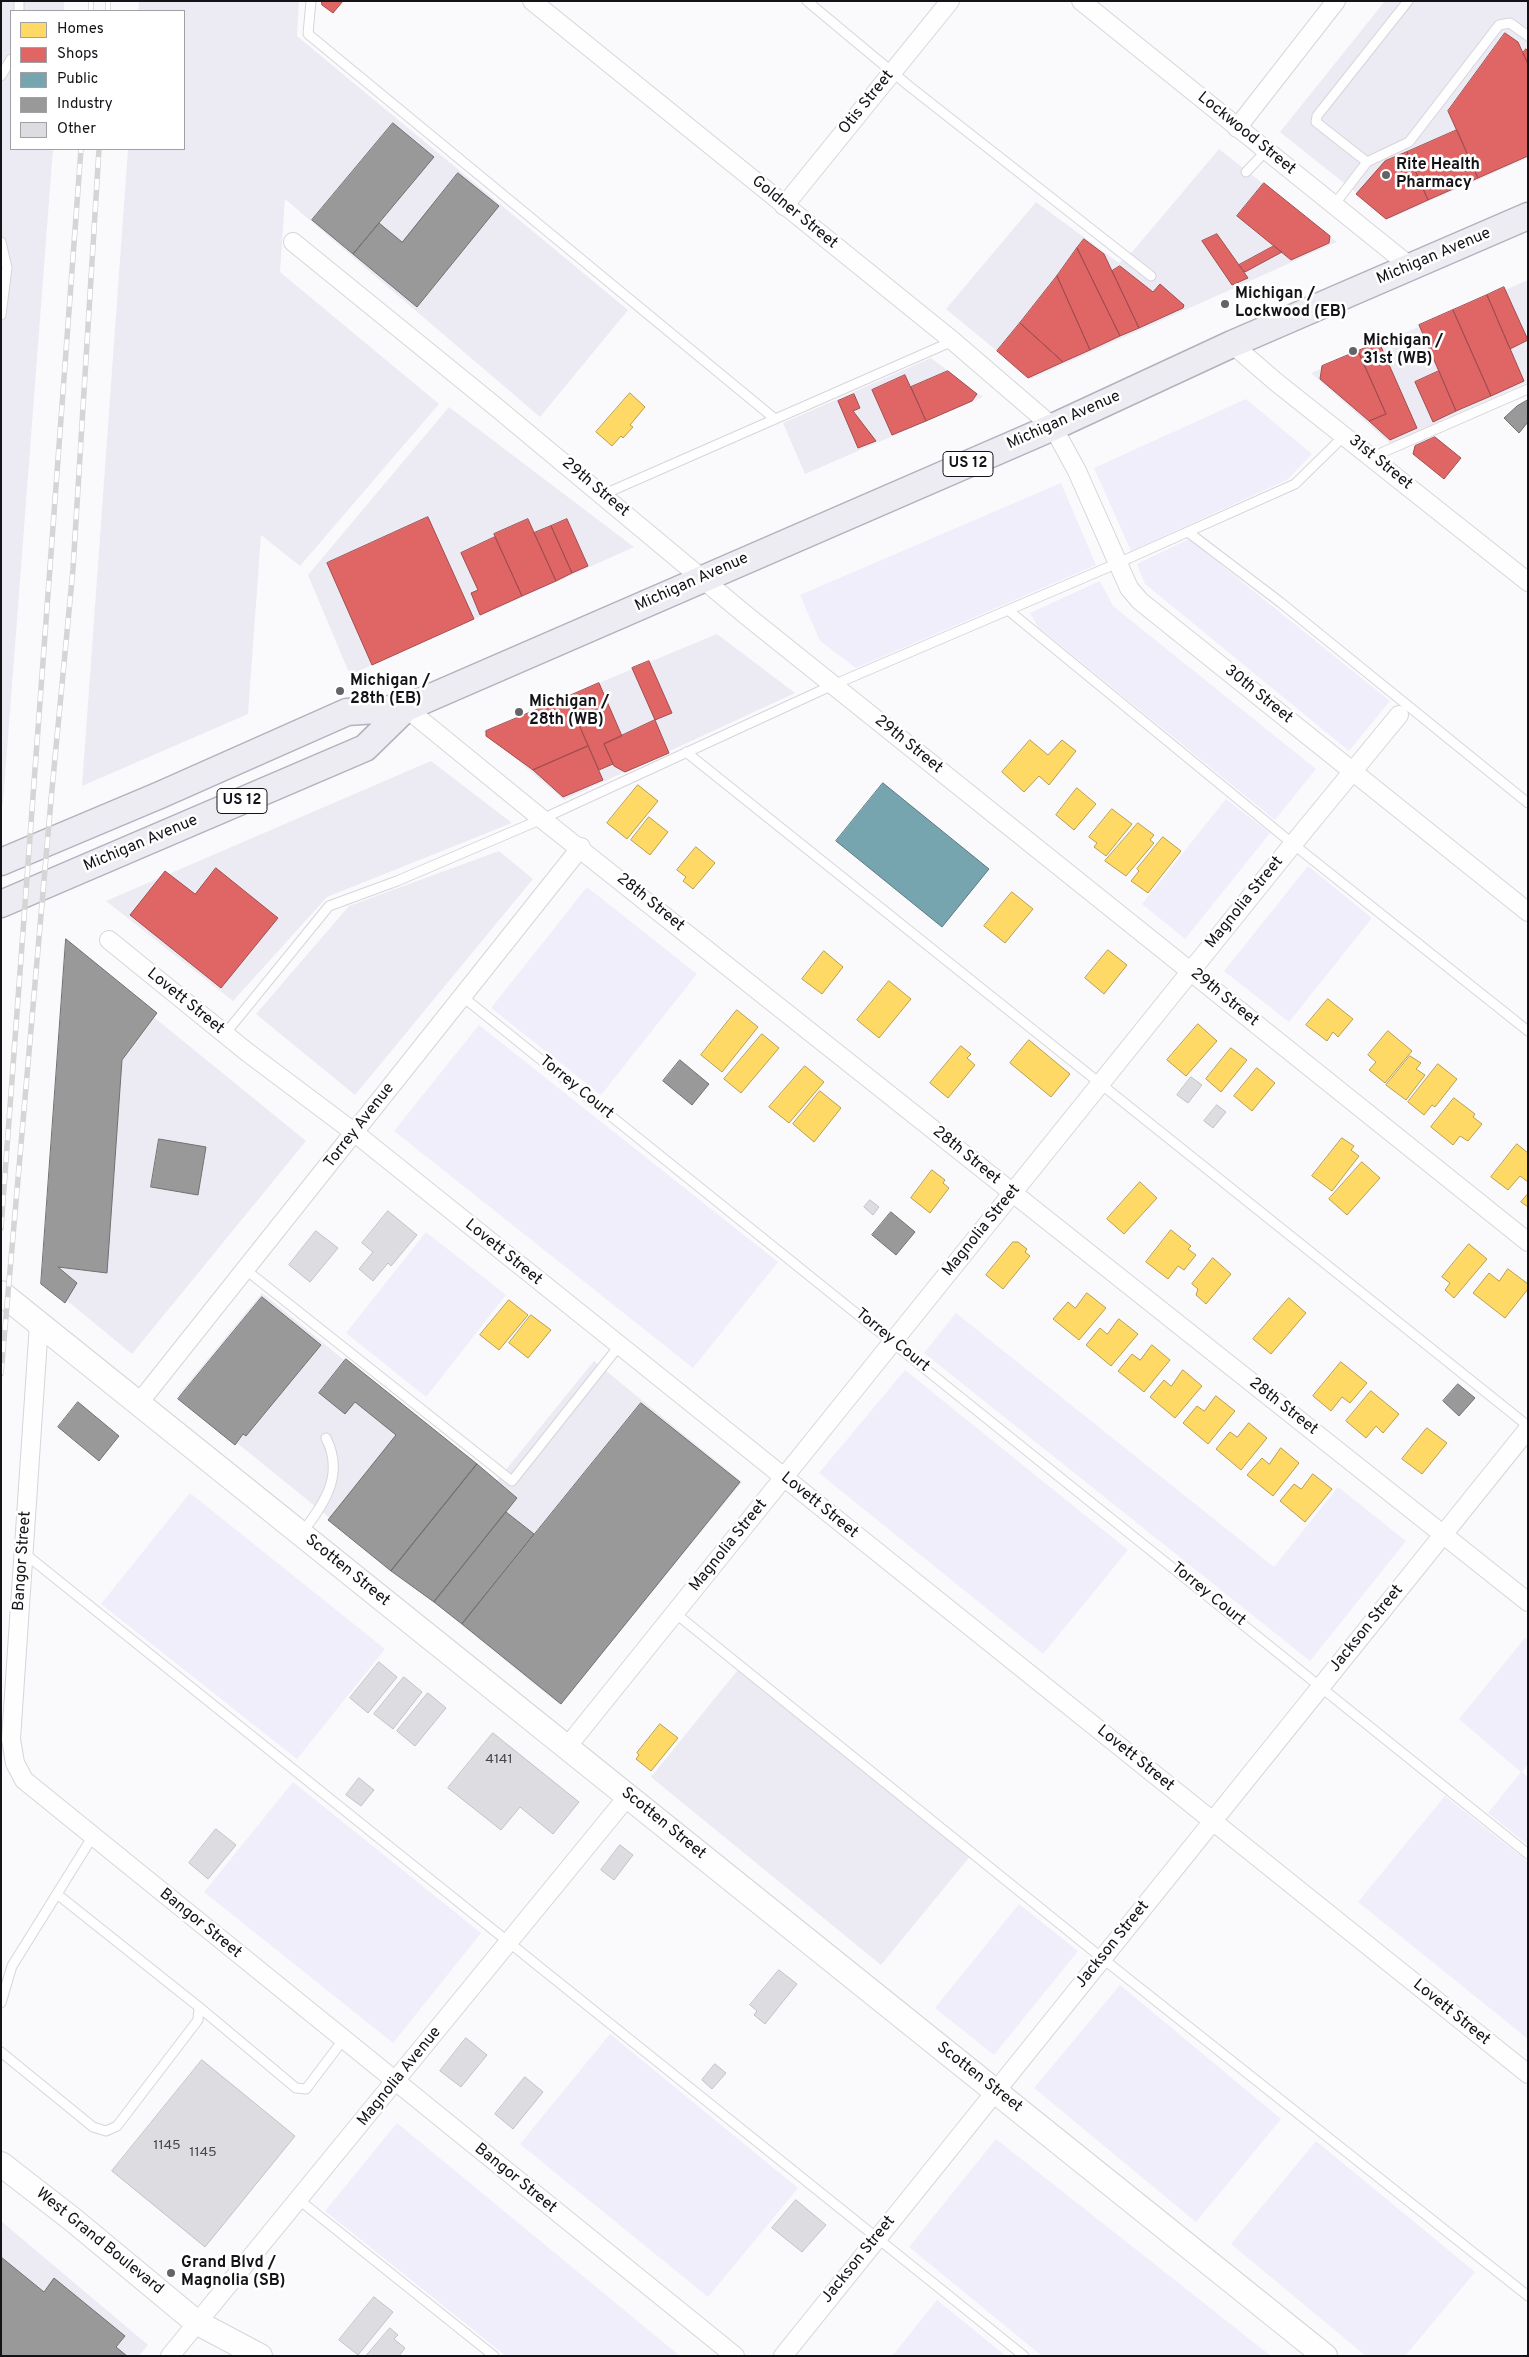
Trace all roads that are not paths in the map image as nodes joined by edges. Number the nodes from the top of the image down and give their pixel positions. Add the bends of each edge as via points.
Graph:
1 (311, 1) edge
2 (532, 1) edge
3 (807, 1) edge
4 (950, 1) edge
5 (1081, 1) edge
6 (1336, 1) edge
7 (1408, 1) edge
8 (1528, 36) edge
9 (10, 61) edge
10 (893, 72) junction
11 (1, 76) edge
12 (1237, 128) junction
13 (1266, 151) junction
14 (1367, 162) junction
15 (1246, 172) dead end
16 (1334, 205) junction
17 (784, 206) junction
18 (1528, 216) edge
19 (1, 242) edge
20 (293, 242) dead end
21 (1411, 267) junction
22 (1151, 276) dead end
23 (1, 315) edge
24 (953, 341) junction
25 (1232, 344) junction
26 (1528, 389) edge
27 (775, 419) junction
28 (1053, 427) junction
29 (1345, 435) junction
30 (1372, 457) junction
31 (602, 495) junction
32 (1188, 532) junction
33 (1118, 563) junction
34 (703, 578) junction
35 (1528, 582) edge
36 (1008, 610) junction
37 (833, 685) junction
38 (406, 708) junction
39 (1399, 716) dead end
40 (686, 752) junction
41 (1353, 771) junction
42 (1528, 803) edge
43 (542, 819) junction
44 (1293, 844) junction
45 (580, 848) junction
46 (1, 862) edge
47 (1, 904) edge
48 (1528, 912) edge
49 (109, 940) dead end
50 (1190, 972) junction
51 (463, 997) junction
52 (1528, 1031) edge
53 (225, 1034) junction
54 (1100, 1085) junction
55 (355, 1133) junction
56 (1013, 1193) junction
57 (1528, 1242) edge
58 (246, 1270) junction
59 (1, 1293) edge
60 (39, 1324) junction
61 (893, 1342) junction
62 (619, 1346) junction
63 (138, 1404) junction
64 (1528, 1428) edge
65 (326, 1438) dead end
66 (784, 1478) junction
67 (301, 1534) junction
68 (1443, 1534) junction
69 (24, 1553) junction
70 (1528, 1602) edge
71 (675, 1613) junction
72 (1321, 1686) junction
73 (567, 1747) junction
74 (628, 1796) junction
75 (1212, 1821) junction
76 (93, 1836) junction
77 (1528, 1854) edge
78 (57, 1894) junction
79 (508, 1943) junction
80 (1102, 1958) junction
81 (1, 2003) edge
82 (199, 2007) junction
83 (343, 2040) junction
84 (1, 2052) edge
85 (1528, 2074) edge
86 (396, 2082) junction
87 (995, 2091) junction
88 (1, 2164) edge
89 (298, 2199) junction
90 (878, 2236) junction
91 (1528, 2296) edge
92 (196, 2322) junction
93 (170, 2356) edge
94 (221, 2356) edge
95 (260, 2356) edge
96 (494, 2356) edge
97 (735, 2356) edge
98 (783, 2356) edge
99 (1024, 2356) edge
100 (1325, 2356) edge

1 - 27 lane via 308,34
2 - 17 street, Goldner Street
3 - 10 lane
4 - 10 street, Otis Street
5 - 12 street, Lockwood Street
6 - 12 street
7 - 14 lane via 1317,116 1316,122
8 - 14 lane via 1510,23 1499,25 1409,142
9 - 11 lane
10 - 17 street, Otis Street
10 - 22 lane
12 - 13 street, Lockwood Street
13 - 15 lane
13 - 16 street, Lockwood Street
14 - 16 lane
16 - 21 street, Lockwood Street
17 - 24 street, Goldner Street
18 - 21 main road, Michigan Avenue / US 12
19 - 23 lane via 7,268
20 - 31 street, 29th Street
21 - 25 main road, Michigan Avenue / US 12
24 - 27 lane
24 - 28 street, Goldner Street
25 - 28 main road, Michigan Avenue / US 12
25 - 29 street, 31st Street
26 - 30 lane
27 - 31 lane
28 - 33 street, 30th Street via 1077,471
28 - 34 main road, Michigan Avenue / US 12
29 - 30 street, 31st Street
29 - 32 lane via 1295,484
30 - 35 street, 31st Street
31 - 34 street, 29th Street
32 - 33 lane
32 - 42 lane via 1280,602
33 - 36 lane
33 - 41 street, 30th Street via 1129,588 1140,600
34 - 37 street, 29th Street
34 - 38 main road, Michigan Avenue / US 12
36 - 37 lane
36 - 44 lane
37 - 40 lane
37 - 50 street, 29th Street
38 - 43 street, 28th Street
38 - 46 main road, Michigan Avenue / US 12 via 347,712
38 - 47 main road, Michigan Avenue / US 12 via 365,748
39 - 41 street, Magnolia Street
40 - 43 lane
40 - 54 lane
41 - 44 street, Magnolia Street
41 - 48 street, 30th Street
43 - 45 street, 28th Street
43 - 53 lane via 397,881 329,906
44 - 50 street, Magnolia Street
44 - 52 lane
45 - 51 street, Torrey Avenue
45 - 56 street, 28th Street
49 - 53 street, Lovett Street
50 - 54 street, Magnolia Street
50 - 57 street, 29th Street
51 - 55 street, Torrey Avenue
51 - 61 lane, Torrey Court
53 - 55 street, Lovett Street
54 - 56 street, Magnolia Street
54 - 64 lane
55 - 58 street, Torrey Avenue
55 - 62 street, Lovett Street
56 - 61 street, Magnolia Street
56 - 68 street, 28th Street
58 - 62 lane via 512,1481
58 - 63 street, Torrey Avenue
59 - 60 street, Scotten Street
60 - 63 street, Scotten Street
60 - 69 street, Bangor Street
61 - 66 street, Magnolia Street
61 - 72 lane, Torrey Court
62 - 66 street, Lovett Street
63 - 67 street, Scotten Street
64 - 68 street, Jackson Street
65 - 67 lane via 333,1452 335,1470 318,1512
66 - 71 street, Magnolia Street
66 - 75 street, Lovett Street
67 - 73 street, Scotten Street
68 - 70 street, 28th Street
68 - 72 street, Jackson Street
69 - 76 street, Bangor Street via 12,1751 24,1780
69 - 79 lane
71 - 73 street, Magnolia Street
71 - 80 lane
72 - 75 street, Jackson Street
72 - 77 lane, Torrey Court
73 - 74 street, Scotten Street
74 - 79 street, Magnolia Avenue
74 - 87 street, Scotten Street
75 - 80 street, Jackson Street
75 - 85 street, Lovett Street
76 - 78 lane
76 - 83 street, Bangor Street
78 - 81 lane via 12,1966
78 - 82 lane
79 - 86 street, Magnolia Avenue
79 - 90 lane
80 - 87 street, Jackson Street
80 - 91 lane
82 - 83 lane via 301,2090 306,2089
82 - 84 lane via 198,2020 116,2126 106,2131 93,2127
83 - 86 street, Bangor Street
86 - 89 street, Magnolia Avenue
86 - 97 street, Bangor Street
87 - 90 street, Jackson Street
87 - 100 street, Scotten Street
88 - 92 street, West Grand Boulevard
89 - 92 street, Magnolia Avenue
89 - 96 lane
90 - 98 street, Jackson Street
90 - 99 lane
92 - 93 street, Magnolia Avenue
92 - 94 street, West Grand Boulevard
92 - 95 street, West Grand Boulevard

